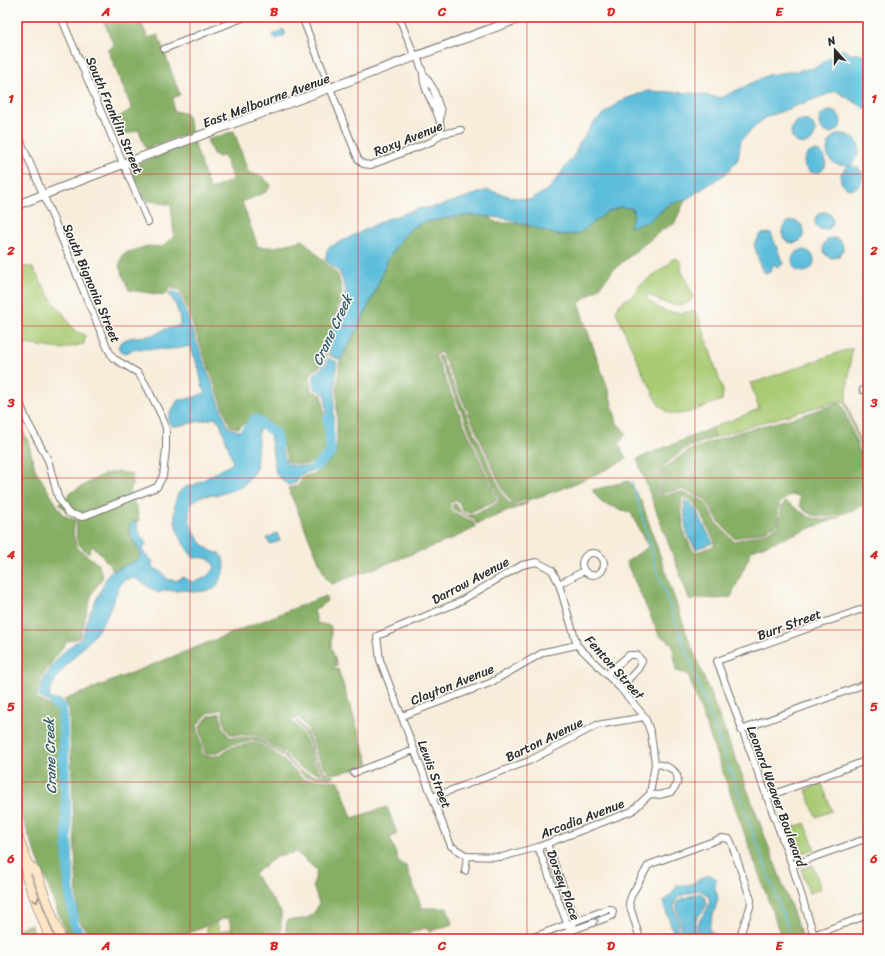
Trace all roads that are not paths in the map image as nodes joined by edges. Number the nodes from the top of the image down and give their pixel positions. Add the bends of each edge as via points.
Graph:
1 (61, 17) edge
2 (245, 17) edge
3 (302, 17) edge
4 (399, 17) edge
5 (522, 17) edge
6 (499, 21) edge
7 (164, 49) dead end
8 (417, 56) junction
9 (331, 89) junction
10 (461, 130) dead end
11 (17, 132) edge
12 (441, 134) junction
13 (123, 164) junction
14 (43, 195) junction
15 (17, 205) edge
16 (148, 222) dead end
17 (17, 395) edge
18 (552, 570) joint
19 (584, 571) dead end
20 (559, 584) junction
21 (868, 607) edge
22 (577, 645) junction
23 (380, 660) joint
24 (717, 662) joint
25 (607, 674) junction
26 (868, 683) edge
27 (620, 688) junction
28 (402, 716) junction
29 (645, 717) junction
30 (742, 730) junction
31 (414, 750) junction
32 (868, 760) edge
33 (655, 764) junction
34 (354, 773) dead end
35 (650, 794) junction
36 (433, 797) junction
37 (766, 797) junction
38 (17, 834) edge
39 (868, 838) edge
40 (547, 844) junction
41 (538, 847) junction
42 (467, 856) junction
43 (27, 863) junction
44 (792, 865) junction
45 (17, 867) edge
46 (465, 871) dead end
47 (868, 915) edge
48 (576, 921) junction
49 (567, 924) junction
50 (570, 931) junction
51 (814, 937) edge
52 (50, 939) edge
53 (61, 939) edge
54 (528, 939) edge
55 (548, 939) edge
56 (573, 939) edge
57 (640, 939) edge
58 (741, 939) edge

1 - 13 street, South Franklin Street
2 - 7 street
3 - 9 street
4 - 8 street
5 - 6 street, East Melbourne Avenue
6 - 8 street, East Melbourne Avenue
8 - 9 street, East Melbourne Avenue
8 - 12 street via 428,94 442,127
9 - 12 street, Roxy Avenue via 358,159 363,164 371,165 433,141
9 - 13 street, East Melbourne Avenue
10 - 12 street, Roxy Avenue
11 - 14 street, South Bignonia Street
13 - 14 street, East Melbourne Avenue
13 - 16 street, South Franklin Street
14 - 15 street, East Melbourne Avenue
14 - 17 street, South Bignonia Street via 107,347 113,358 138,373 162,417 166,428 166,449 163,476 157,488 82,517 68,512 58,497 48,460 27,421
18 - 20 street, Fenton Street
18 - 23 street, Darrow Avenue via 537,562 522,565 457,603 375,635
19 - 20 street
20 - 22 street, Fenton Street
21 - 24 street, Burr Street
22 - 25 street, Fenton Street
22 - 28 street, Clayton Avenue via 544,652 490,683
23 - 28 street, Lewis Street
24 - 30 street, Leonard Weaver Boulevard
25 - 27 street, Fenton Street
25 - 27 street via 629,655 637,656 642,661
26 - 30 street
27 - 29 street, Fenton Street
28 - 31 street, Lewis Street
29 - 33 street, Fenton Street via 651,734
29 - 36 street, Barton Avenue via 597,724 529,761
30 - 37 street, Leonard Weaver Boulevard
31 - 34 street
31 - 36 street, Lewis Street
32 - 37 street
33 - 35 street, Fenton Street
33 - 35 street via 670,768 676,774 677,783 671,792
35 - 40 street, Arcadia Avenue via 632,811
36 - 42 street, Lewis Street via 451,846
37 - 44 street, Leonard Weaver Boulevard
38 - 43 main road
39 - 44 street
40 - 41 street, Arcadia Avenue
40 - 48 street, Dorsey Place
41 - 42 street, Arcadia Avenue via 502,857
41 - 49 street, Dorsey Place
42 - 46 street
43 - 45 street
43 -> 52 main road via 26,876
43 - 53 main road via 36,872
44 - 51 street, Leonard Weaver Boulevard
47 - 51 street
48 - 49 street
48 - 50 street, Dorsey Place
50 -> 48 street via 612,916 613,911 608,909
49 - 50 street, Dorsey Place
49 - 54 street
50 - 55 street
50 - 56 street, Dorsey Place
57 - 58 street via 629,903 648,866 722,838 731,842 751,900 751,907 742,927

